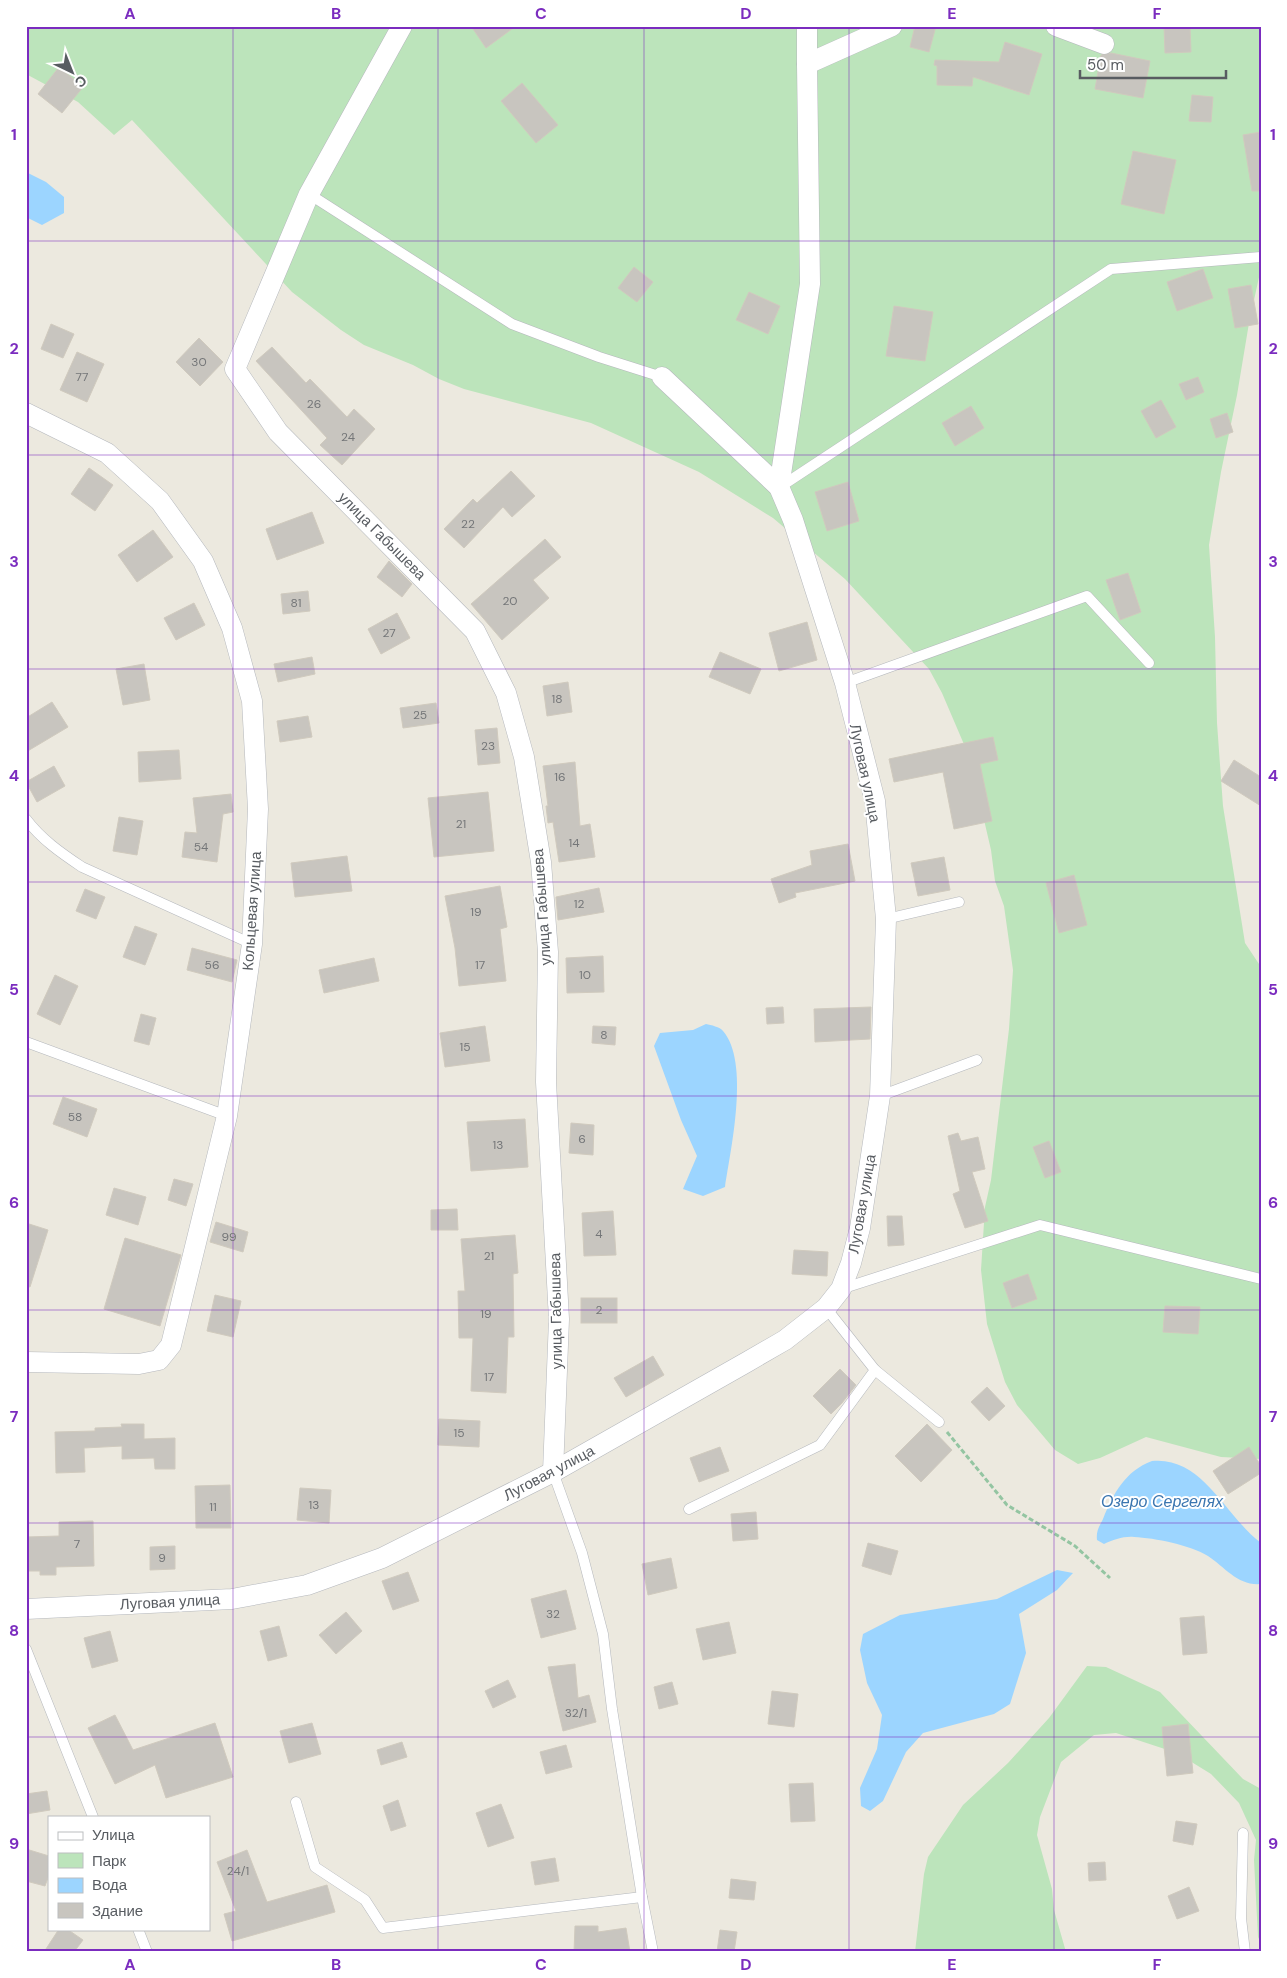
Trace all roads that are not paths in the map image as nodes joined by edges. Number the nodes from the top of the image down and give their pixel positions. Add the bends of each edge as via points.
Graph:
1 (402, 26) edge
2 (807, 26) edge
3 (892, 26) edge
4 (1056, 26) edge
5 (1104, 44) dead end
6 (807, 64) junction
7 (309, 194) junction
8 (1261, 257) edge
9 (662, 377) joint
10 (26, 413) edge
11 (779, 487) junction
12 (1149, 663) dead end
13 (845, 683) junction
14 (26, 819) edge
15 (959, 902) dead end
16 (886, 919) junction
17 (252, 944) junction
18 (26, 1042) edge
19 (977, 1060) dead end
20 (880, 1096) junction
21 (227, 1116) junction
22 (1261, 1279) edge
23 (842, 1289) junction
24 (826, 1308) junction
25 (26, 1362) edge
26 (875, 1370) junction
27 (939, 1422) road end
28 (553, 1472) junction
29 (689, 1508) dead end
30 (26, 1609) edge
31 (26, 1649) edge
32 (296, 1802) dead end
33 (93, 1816) edge
34 (1243, 1833) dead end
35 (642, 1897) junction
36 (138, 1930) edge
37 (147, 1952) edge
38 (653, 1952) edge
39 (1245, 1952) edge

1 - 7 street
2 - 6 street
3 - 6 street
4 - 5 street
6 - 11 street via 810,284
7 - 9 lane via 512,324
7 - 28 street, улица Габышева via 235,369 278,432 475,631 506,693 524,757 541,862 548,952 546,1082 559,1319
8 - 11 lane via 1111,269
9 - 11 street, Луговая улица
10 - 17 street, Кольцевая улица via 107,452 160,501 203,561 232,628 252,701 258,809
11 - 13 street, Луговая улица via 793,520
12 - 13 lane via 1086,596
13 - 16 street, Луговая улица via 875,801
14 - 17 lane via 58,850 82,867
15 - 16 lane
16 - 20 street, Луговая улица
17 - 21 street, Кольцевая улица
18 - 21 lane
19 - 20 lane
20 - 23 street, Луговая улица via 860,1228
21 - 25 street, Кольцевая улица via 171,1345 159,1360 139,1364
22 - 23 lane via 1040,1225
23 - 24 street, Луговая улица
24 - 26 lane
24 - 28 street, Луговая улица via 777,1344
26 - 27 lane
26 - 29 lane via 820,1445
28 - 30 street, Луговая улица via 382,1558 307,1585 232,1599
28 - 35 lane via 582,1553 603,1634
31 - 33 lane
32 - 35 lane via 315,1866 365,1900 383,1928
34 - 39 lane via 1241,1918
35 - 38 lane
36 - 37 lane

